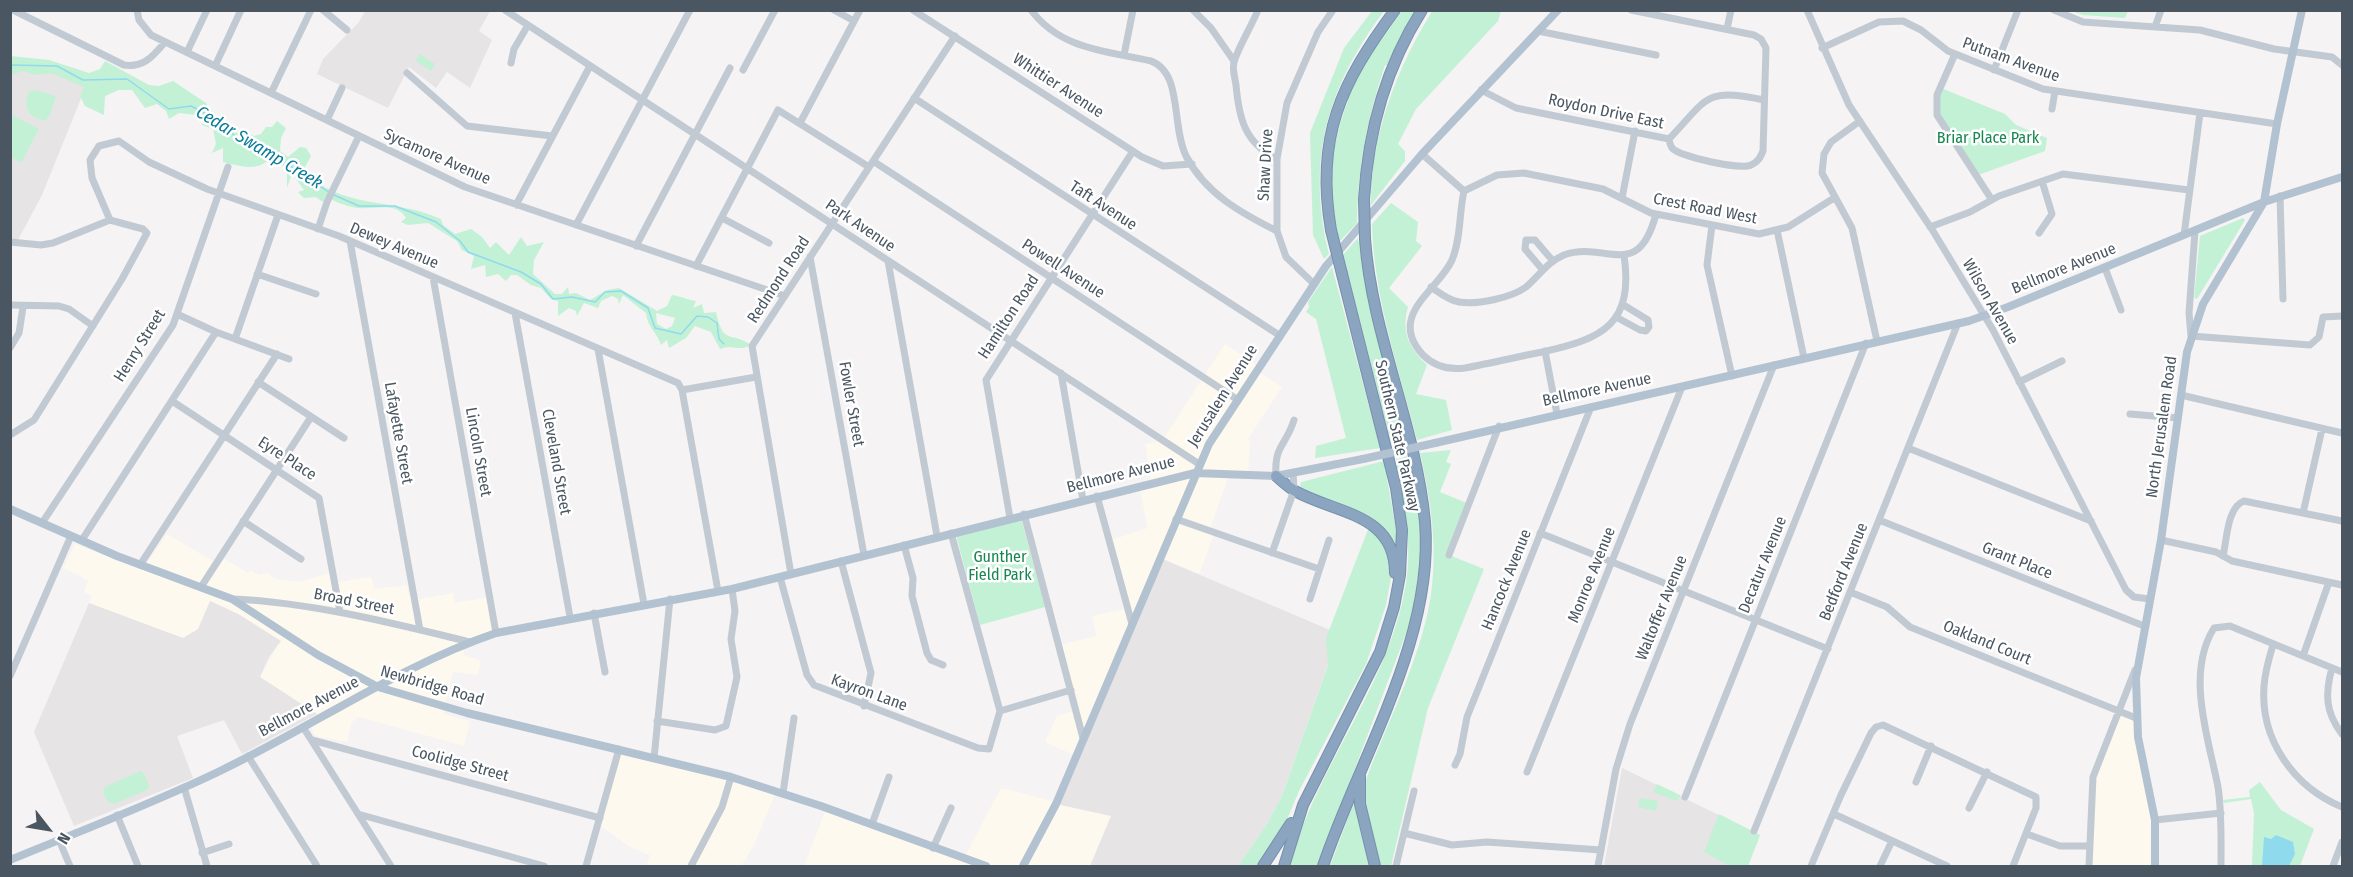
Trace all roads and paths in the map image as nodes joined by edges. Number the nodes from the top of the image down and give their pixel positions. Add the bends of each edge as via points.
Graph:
1 (13, 10) edge
2 (137, 10) edge
3 (207, 10) edge
4 (241, 10) edge
5 (311, 10) edge
6 (323, 10) edge
7 (506, 10) edge
8 (690, 10) edge
9 (775, 10) edge
10 (834, 10) edge
11 (860, 10) edge
12 (913, 10) edge
13 (1031, 10) edge
14 (1133, 10) edge
15 (1193, 10) edge
16 (1258, 10) edge
17 (1333, 10) edge
18 (1395, 10) edge
19 (1422, 10) edge
20 (1558, 10) edge
21 (1631, 10) edge
22 (1731, 10) edge
23 (1807, 10) edge
24 (2018, 10) edge
25 (2054, 10) edge
26 (2161, 10) edge
27 (2302, 10) edge
28 (854, 21) junction
29 (528, 25) junction
30 (2155, 27) junction
31 (1727, 29) junction
32 (347, 30) dead end
33 (1538, 31) junction
34 (955, 36) junction
35 (165, 42) junction
36 (1822, 48) junction
37 (187, 52) junction
38 (2292, 53) junction
39 (1955, 54) junction
40 (1124, 55) junction
41 (1656, 55) dead end
42 (1234, 61) junction
43 (511, 63) dead end
44 (2343, 65) edge
45 (215, 66) junction
46 (590, 66) junction
47 (730, 68) dead end
48 (743, 70) dead end
49 (1994, 70) junction
50 (407, 74) dead end
51 (342, 88) dead end
52 (1481, 90) junction
53 (2055, 92) junction
54 (271, 93) junction
55 (914, 98) junction
56 (642, 100) junction
57 (1764, 100) junction
58 (2052, 109) dead end
59 (2200, 113) junction
60 (327, 120) junction
61 (1860, 121) junction
62 (800, 123) junction
63 (2277, 124) junction
64 (1635, 131) junction
65 (695, 135) junction
66 (359, 136) junction
67 (552, 136) junction
68 (1669, 139) junction
69 (1133, 151) junction
70 (1422, 154) junction
71 (1277, 159) junction
72 (871, 164) junction
73 (1192, 164) junction
74 (228, 167) dead end
75 (747, 169) junction
76 (2343, 177) edge
77 (2042, 181) junction
78 (2189, 190) junction
79 (1464, 191) junction
80 (219, 194) junction
81 (2280, 196) junction
82 (1622, 198) junction
83 (1834, 198) junction
84 (1992, 200) junction
85 (2264, 202) junction
86 (516, 205) junction
87 (1092, 214) junction
88 (1656, 214) junction
89 (278, 215) junction
90 (722, 218) junction
91 (1277, 218) junction
92 (111, 220) junction
93 (1261, 223) junction
94 (832, 224) junction
95 (576, 225) junction
96 (1712, 225) junction
97 (1930, 227) junction
98 (318, 229) junction
99 (1277, 231) junction
100 (1777, 231) junction
101 (2195, 231) junction
102 (2039, 233) dead end
103 (2184, 235) junction
104 (350, 241) junction
105 (10, 242) edge
106 (769, 243) dead end
107 (636, 246) junction
108 (1624, 255) junction
109 (810, 257) junction
110 (888, 261) junction
111 (1553, 261) junction
112 (696, 266) junction
113 (2105, 268) junction
114 (1542, 269) junction
115 (257, 274) junction
116 (433, 277) junction
117 (1051, 277) junction
118 (1313, 283) junction
119 (1431, 287) junction
120 (316, 294) dead end
121 (785, 296) junction
122 (2283, 299) dead end
123 (10, 304) edge
124 (1622, 304) junction
125 (23, 307) junction
126 (2121, 310) dead end
127 (515, 313) junction
128 (177, 314) junction
129 (1984, 315) junction
130 (2343, 316) edge
131 (1616, 317) junction
132 (1958, 323) junction
133 (93, 326) junction
134 (216, 332) junction
135 (1279, 335) junction
136 (2191, 336) junction
137 (235, 339) junction
138 (1011, 341) junction
139 (1877, 341) junction
140 (1866, 344) junction
141 (10, 348) edge
142 (598, 349) junction
143 (1545, 351) junction
144 (277, 354) junction
145 (1804, 358) junction
146 (289, 359) dead end
147 (2062, 361) dead end
148 (1774, 365) junction
149 (1061, 373) junction
150 (1732, 376) junction
151 (756, 377) junction
152 (258, 382) junction
153 (2019, 382) junction
154 (1682, 387) junction
155 (682, 390) junction
156 (2181, 395) junction
157 (1238, 399) junction
158 (172, 401) junction
159 (1591, 407) junction
160 (1557, 414) junction
161 (2130, 414) dead end
162 (311, 417) junction
163 (2178, 418) junction
164 (1294, 420) dead end
165 (1499, 426) junction
166 (2322, 429) junction
167 (2343, 433) edge
168 (10, 435) edge
169 (224, 435) junction
170 (345, 438) dead end
171 (1908, 448) junction
172 (1197, 468) junction
173 (277, 469) junction
174 (1293, 473) junction
175 (1276, 476) junction
176 (1294, 490) junction
177 (1097, 496) junction
178 (1083, 500) junction
179 (10, 509) edge
180 (2303, 513) junction
181 (1024, 514) junction
182 (1010, 518) junction
183 (1176, 519) junction
184 (1879, 520) junction
185 (2091, 520) junction
186 (243, 521) junction
187 (2343, 521) edge
188 (42, 522) junction
189 (951, 532) junction
190 (1540, 533) junction
191 (71, 536) junction
192 (937, 536) junction
193 (82, 540) junction
194 (1329, 540) dead end
195 (2161, 540) junction
196 (904, 545) junction
197 (1272, 553) junction
198 (864, 555) junction
199 (1449, 555) dead end
200 (2223, 556) junction
201 (301, 559) dead end
202 (841, 561) junction
203 (1612, 562) junction
204 (140, 565) junction
205 (1319, 569) junction
206 (791, 574) junction
207 (780, 577) junction
208 (2329, 582) junction
209 (2343, 585) edge
210 (201, 587) junction
211 (732, 589) junction
212 (718, 591) junction
213 (1683, 591) junction
214 (1850, 592) junction
215 (232, 599) junction
216 (670, 599) junction
217 (1310, 599) dead end
218 (2150, 599) junction
219 (644, 604) junction
220 (1394, 607) junction
221 (340, 612) junction
222 (594, 613) junction
223 (570, 617) junction
224 (1756, 620) junction
225 (1132, 624) junction
226 (2144, 626) junction
227 (420, 630) junction
228 (496, 633) junction
229 (470, 642) junction
230 (2273, 645) junction
231 (1828, 649) junction
232 (2303, 656) junction
233 (2138, 662) junction
234 (943, 665) dead end
235 (2332, 668) junction
236 (605, 672) dead end
237 (2343, 672) edge
238 (10, 676) edge
239 (378, 687) junction
240 (1071, 690) junction
241 (864, 706) junction
242 (1000, 711) junction
243 (2120, 711) junction
244 (794, 718) dead end
245 (2136, 718) junction
246 (657, 721) junction
247 (303, 727) junction
248 (2343, 734) edge
249 (1083, 738) junction
250 (312, 740) junction
251 (1931, 746) junction
252 (619, 749) junction
253 (248, 756) junction
254 (654, 758) junction
255 (1455, 765) dead end
256 (1527, 772) dead end
257 (1987, 772) junction
258 (1360, 773) junction
259 (1318, 776) junction
260 (731, 777) junction
261 (888, 777) dead end
262 (1916, 782) dead end
263 (184, 787) junction
264 (1414, 791) dead end
265 (783, 793) junction
266 (1685, 797) dead end
267 (2343, 807) edge
268 (951, 808) dead end
269 (1969, 808) dead end
270 (358, 813) junction
271 (2221, 813) junction
272 (1834, 814) junction
273 (117, 815) junction
274 (600, 818) junction
275 (2155, 820) junction
276 (872, 824) junction
277 (1754, 831) dead end
278 (1404, 833) junction
279 (2026, 834) junction
280 (59, 840) junction
281 (1892, 841) junction
282 (2343, 842) edge
283 (229, 843) dead end
284 (2089, 846) junction
285 (933, 848) junction
286 (1601, 850) junction
287 (202, 854) junction
288 (10, 860) edge
289 (70, 867) edge
290 (138, 867) edge
291 (207, 867) edge
292 (317, 867) edge
293 (391, 867) edge
294 (544, 867) edge
295 (586, 867) edge
296 (691, 867) edge
297 (986, 867) edge
298 (1023, 867) edge
299 (1263, 867) edge
300 (1284, 867) edge
301 (1323, 867) edge
302 (1375, 867) edge
303 (1396, 867) edge
304 (1598, 867) edge
305 (1811, 867) edge
306 (1880, 867) edge
307 (1947, 867) edge
308 (2013, 867) edge
309 (2089, 867) edge
310 (2155, 867) edge
311 (2221, 867) edge
312 (2333, 867) edge

1 - 35 street via 124,65 147,62
2 - 35 street, Sycamore Avenue via 144,29
3 - 37 street
4 - 45 street
5 - 54 street
6 - 32 street
7 - 29 street, Park Avenue
8 - 56 street
9 - 48 street
10 - 28 street
11 - 28 street
12 - 34 street, Whittier Avenue
13 - 40 street via 1046,27 1068,42
14 - 40 street
15 - 42 street via 1212,28
16 - 42 street
17 - 71 street, Shaw Drive via 1318,32 1287,103
18 - 220 highway, Southern State Parkway, bridge via 1359,61 1335,117 1326,173 1331,230 1400,510 1402,553
19 - 258 highway, Southern State Parkway, bridge via 1399,52 1381,99 1364,199 1373,298 1419,483 1426,556 1422,593 1407,651
20 - 33 main road, Jerusalem Avenue
21 - 31 street
22 - 31 street
23 - 36 street, Wilson Avenue
24 - 49 street
25 - 30 street via 2083,22
26 - 30 street
27 - 38 main road, North Jerusalem Road
28 - 62 street
29 - 43 street
29 - 46 street, Park Avenue
30 - 38 street via 2200,30
31 - 57 street via 1761,39 1767,56
33 - 41 street
33 - 52 main road, Jerusalem Avenue
34 - 55 street, Redmond Road
34 - 69 street, Whittier Avenue
35 - 37 street, Sycamore Avenue
36 - 39 street, Putnam Avenue via 1879,22 1897,20 1913,24
36 - 61 street, Wilson Avenue
37 - 45 street, Sycamore Avenue
38 - 44 street via 2332,57
38 - 63 main road, North Jerusalem Road
39 - 49 street, Putnam Avenue
39 - 84 street via 1937,95 1937,115
40 - 73 street via 1157,63 1170,76 1179,133
42 - 71 street via 1242,124 1258,148
45 - 54 street, Sycamore Avenue
46 - 56 street, Park Avenue
46 - 67 street
47 - 65 street
49 - 53 street, Putnam Avenue
50 - 67 street via 466,126
51 - 60 street
52 - 64 street, Roydon Drive East via 1516,108
52 - 70 main road, Jerusalem Avenue
53 - 58 street
53 - 59 street, Putnam Avenue
54 - 60 street, Sycamore Avenue
55 - 72 street, Redmond Road
55 - 87 street, Taft Avenue
56 - 65 street, Park Avenue
56 - 95 street
57 - 68 street via 1732,94 1713,96
57 - 68 street, Roydon Drive East via 1763,151 1756,162 1740,167 1686,156 1672,148
59 - 63 street, Putnam Avenue
59 - 78 street
60 - 66 street, Sycamore Avenue
61 - 83 street via 1831,142 1824,154 1822,173
61 - 97 street, Wilson Avenue
62 - 72 street, Powell Avenue
62 - 75 street, Powell Avenue via 778,110
63 - 85 main road, North Jerusalem Road
64 - 68 street, Roydon Drive East
64 - 82 street
65 - 75 street, Park Avenue
65 - 107 street
66 - 86 street, Sycamore Avenue via 465,187
66 - 98 street
67 - 86 street
69 - 73 street, Whittier Avenue via 1163,166
69 - 87 street, Hamilton Road
70 - 79 street
70 - 118 main road, Jerusalem Avenue
71 - 91 street, Shaw Drive
72 - 94 street, Redmond Road
72 - 117 street, Powell Avenue
73 - 93 street via 1218,196
74 - 80 street, Henry Street
75 - 90 street
75 - 94 street, Park Avenue
76 - 81 main road, Bellmore Avenue
77 - 78 street via 2075,174
77 - 84 street
77 - 102 street via 2052,214
78 - 103 street
79 - 82 street, Crest Road West via 1515,172 1603,189
79 - 119 street via 1453,257
80 - 89 street, Dewey Avenue
80 - 92 street, Dewey Avenue via 149,162 126,143 107,142 94,151 90,169
80 - 128 street, Henry Street
81 - 85 main road, Bellmore Avenue
81 - 122 street
82 - 88 street, Crest Road West
83 - 100 street, Crest Road West
83 - 139 street via 1852,228
84 - 97 street
85 - 101 main road, Bellmore Avenue
85 - 136 main road, North Jerusalem Road via 2208,293
86 - 95 street, Sycamore Avenue
87 - 117 street, Hamilton Road
87 - 135 street, Taft Avenue
88 - 96 street, Crest Road West
88 - 108 street via 1646,241
89 - 98 street, Dewey Avenue
89 - 115 street
90 - 106 street
90 - 112 street
91 - 93 street
91 - 99 street, Shaw Drive
92 - 105 street via 52,243
92 - 133 street via 147,231
93 - 99 street
94 - 109 street, Redmond Road
94 - 110 street, Park Avenue
95 - 107 street, Sycamore Avenue
96 - 100 street, Crest Road West via 1751,234
96 - 150 street via 1707,265
97 - 129 street, Wilson Avenue
98 - 104 street, Dewey Avenue
99 - 118 street, Shaw Drive via 1286,257
100 - 145 street
101 - 103 main road, Bellmore Avenue
101 - 136 street
103 - 113 main road, Bellmore Avenue
104 - 116 street, Dewey Avenue
104 - 227 street, Lafayette Street
107 - 112 street, Sycamore Avenue
108 - 111 street via 1581,252
108 - 124 street via 1627,283
109 - 121 street, Redmond Road
109 - 198 street, Fowler Street
110 - 138 street, Park Avenue
110 - 192 street
111 - 114 street
111 - 114 street via 1535,240 1526,240 1524,249
112 - 121 street, Sycamore Avenue
113 - 126 street
113 - 129 main road, Bellmore Avenue
114 - 119 street via 1519,291 1474,302 1452,300
115 - 120 street
115 - 137 street
116 - 127 street, Dewey Avenue
116 - 228 street, Lincoln Street
117 - 138 street, Hamilton Road
117 - 157 street, Powell Avenue
118 - 135 main road, Jerusalem Avenue
119 - 143 street via 1413,312 1413,334 1419,350 1432,362 1447,369
121 - 151 street, Redmond Road via 752,346
123 - 125 street
124 - 131 street
124 - 131 street via 1648,320 1649,327 1643,331
125 - 133 street via 59,306
125 - 141 street via 19,333
127 - 142 street, Dewey Avenue
127 - 223 street, Cleveland Street
128 - 134 street
128 - 188 street, Henry Street via 169,332
129 - 132 main road, Bellmore Avenue
129 - 153 street, Wilson Avenue
130 - 136 street via 2323,316 2319,337 2310,345
131 - 143 street via 1605,330 1587,341
132 - 139 main road, Bellmore Avenue
132 - 171 street, Bedford Avenue
133 - 168 street via 34,420
134 - 137 street
134 - 158 street
135 - 157 main road, Jerusalem Avenue
136 - 156 main road, North Jerusalem Road
137 - 144 street
138 - 149 street, Park Avenue
138 - 182 street, Hamilton Road via 986,380
139 - 140 main road, Bellmore Avenue
140 - 145 main road, Bellmore Avenue
140 - 224 street, Decatur Avenue
142 - 155 street, Dewey Avenue via 678,383
142 - 219 street
143 - 160 street
144 - 146 street
144 - 152 street
145 - 148 main road, Bellmore Avenue
147 - 153 street
148 - 150 main road, Bellmore Avenue
148 - 213 street, Waltoffer Avenue
149 - 172 street, Park Avenue
149 - 178 street
150 - 154 main road, Bellmore Avenue
151 - 155 street
151 - 206 street, Redmond Road
152 - 162 street
152 - 169 street
153 - 185 street, Wilson Avenue
154 - 159 main road, Bellmore Avenue
154 - 203 street, Monroe Avenue
155 - 212 street
156 - 163 main road, North Jerusalem Road
156 - 166 street
157 - 172 main road, Jerusalem Avenue
158 - 169 street, Eyre Place
158 - 193 street
159 - 160 main road, Bellmore Avenue
159 - 190 street, Hancock Avenue
160 - 165 main road, Bellmore Avenue
161 - 163 street
162 - 170 street
162 - 173 street
163 - 195 main road, North Jerusalem Road
164 - 175 street via 1291,432 1277,450
165 - 174 main road, Bellmore Avenue, bridge
165 - 199 street
166 - 167 street
166 - 180 street
169 - 173 street, Eyre Place
169 - 204 street
171 - 184 street, Bedford Avenue
171 - 185 street
172 - 175 main road, Bellmore Avenue
172 - 177 main road, Bellmore Avenue
172 - 183 main road, Jerusalem Avenue
173 - 186 street
173 - 221 street, Eyre Place via 319,498
174 - 175 main road, Bellmore Avenue
174 - 176 street
175 - 176 highway
176 - 197 street
176 - 220 highway via 1367,521 1383,534 1394,557
177 - 178 main road, Bellmore Avenue
177 - 225 street
178 - 181 main road, Bellmore Avenue
179 - 188 main road, Newbridge Road
180 - 187 street
180 - 200 street via 2248,501 2238,503
181 - 182 main road, Bellmore Avenue
181 - 240 street
182 - 189 main road, Bellmore Avenue
183 - 197 street
183 - 225 main road, Jerusalem Avenue
184 - 214 street, Bedford Avenue
184 - 226 street, Grant Place
185 - 218 street, Wilson Avenue via 2126,590 2134,597
186 - 201 street
186 - 210 street
188 - 191 main road, Newbridge Road
189 - 192 main road, Bellmore Avenue
189 - 242 street
190 - 203 street
190 - 255 street, Hancock Avenue via 1467,717
191 - 193 main road, Newbridge Road
191 - 238 street
192 - 196 main road, Bellmore Avenue
193 - 204 main road, Newbridge Road
194 - 205 street
195 - 200 street
195 - 218 main road, North Jerusalem Road
196 - 198 main road, Bellmore Avenue
196 - 234 street via 927,653
197 - 205 street
198 - 202 main road, Bellmore Avenue
200 - 208 street
202 - 206 main road, Bellmore Avenue
202 - 241 street via 871,673
203 - 213 street
203 - 256 street, Monroe Avenue
204 - 210 main road, Newbridge Road
205 - 217 street
206 - 207 main road, Bellmore Avenue
207 - 211 main road, Bellmore Avenue
207 - 241 street, Kayron Lane via 810,681 820,690
208 - 209 street
208 - 232 street
210 - 215 main road, Newbridge Road
211 - 212 main road, Bellmore Avenue
211 - 246 street via 735,612 731,639 737,677 726,726 715,730
212 - 216 main road, Bellmore Avenue
213 - 224 street
213 - 286 street, Waltoffer Avenue via 1618,759
214 - 231 street, Bedford Avenue
214 - 243 street, Oakland Court via 1887,607 1910,627
215 - 221 street, Broad Street
215 - 239 main road, Newbridge Road via 318,655
216 - 219 main road, Bellmore Avenue
216 - 246 street
218 - 226 main road, North Jerusalem Road
219 - 222 main road, Bellmore Avenue
220 - 259 highway, Southern State Parkway via 1380,652
221 - 227 street, Broad Street
222 - 223 main road, Bellmore Avenue
222 - 236 street
223 - 228 main road, Bellmore Avenue
224 - 231 street
224 - 266 street, Decatur Avenue
225 - 249 main road, Jerusalem Avenue
226 - 233 main road, North Jerusalem Road
227 - 229 street, Broad Street
228 - 229 main road, Bellmore Avenue
229 - 239 main road, Bellmore Avenue
230 - 232 street
230 - 267 street via 2264,696 2266,720 2274,743 2301,782
230 - 271 street via 2224,625 2214,628 2205,650 2202,717
231 - 277 street, Bedford Avenue
232 - 235 street
233 - 243 street
233 - 245 main road, North Jerusalem Road
235 - 237 street
235 - 248 street via 2326,698 2330,714
239 - 247 main road, Bellmore Avenue
239 - 252 main road, Newbridge Road via 467,713
240 - 242 street
240 - 249 street
241 - 242 street, Kayron Lane via 989,749
243 - 245 street, Oakland Court
243 - 284 street via 2093,777
244 - 265 street
245 - 275 main road, North Jerusalem Road
246 - 254 street
247 - 250 street
247 - 253 main road, Bellmore Avenue
249 - 298 main road, Jerusalem Avenue via 1056,804
250 - 270 street
250 - 274 street, Coolidge Street
251 - 257 street
251 - 262 street
251 - 272 street via 1890,727 1878,726
252 - 254 main road, Newbridge Road
252 - 274 street
253 - 263 main road, Bellmore Avenue
253 - 292 street
254 - 260 main road, Newbridge Road
257 - 269 street
257 - 279 street via 2036,797
258 - 301 highway, Southern State Parkway
258 - 302 highway via 1360,804
259 - 299 highway
259 - 300 highway, Southern State Parkway via 1297,818
260 - 265 main road, Newbridge Road
260 - 296 street via 722,807
261 - 276 street
263 - 273 main road, Bellmore Avenue
263 - 287 street
264 - 278 street
265 - 276 main road, Newbridge Road
268 - 285 street
270 - 293 street
270 - 294 street
271 - 275 street
271 - 311 street
272 - 281 street
272 - 305 street
273 - 280 main road, Bellmore Avenue
273 - 290 street
274 - 295 street
275 - 310 main road, North Jerusalem Road
276 - 285 main road, Newbridge Road
278 - 286 street via 1452,845 1487,842
278 - 303 street
279 - 284 street via 2060,846
279 - 308 street
280 - 288 main road, Bellmore Avenue
280 - 289 street
281 - 306 street
281 - 307 street
282 - 312 street
283 - 287 street
284 - 309 street
285 - 297 main road, Newbridge Road
286 - 304 street, Waltoffer Avenue
287 - 291 street

